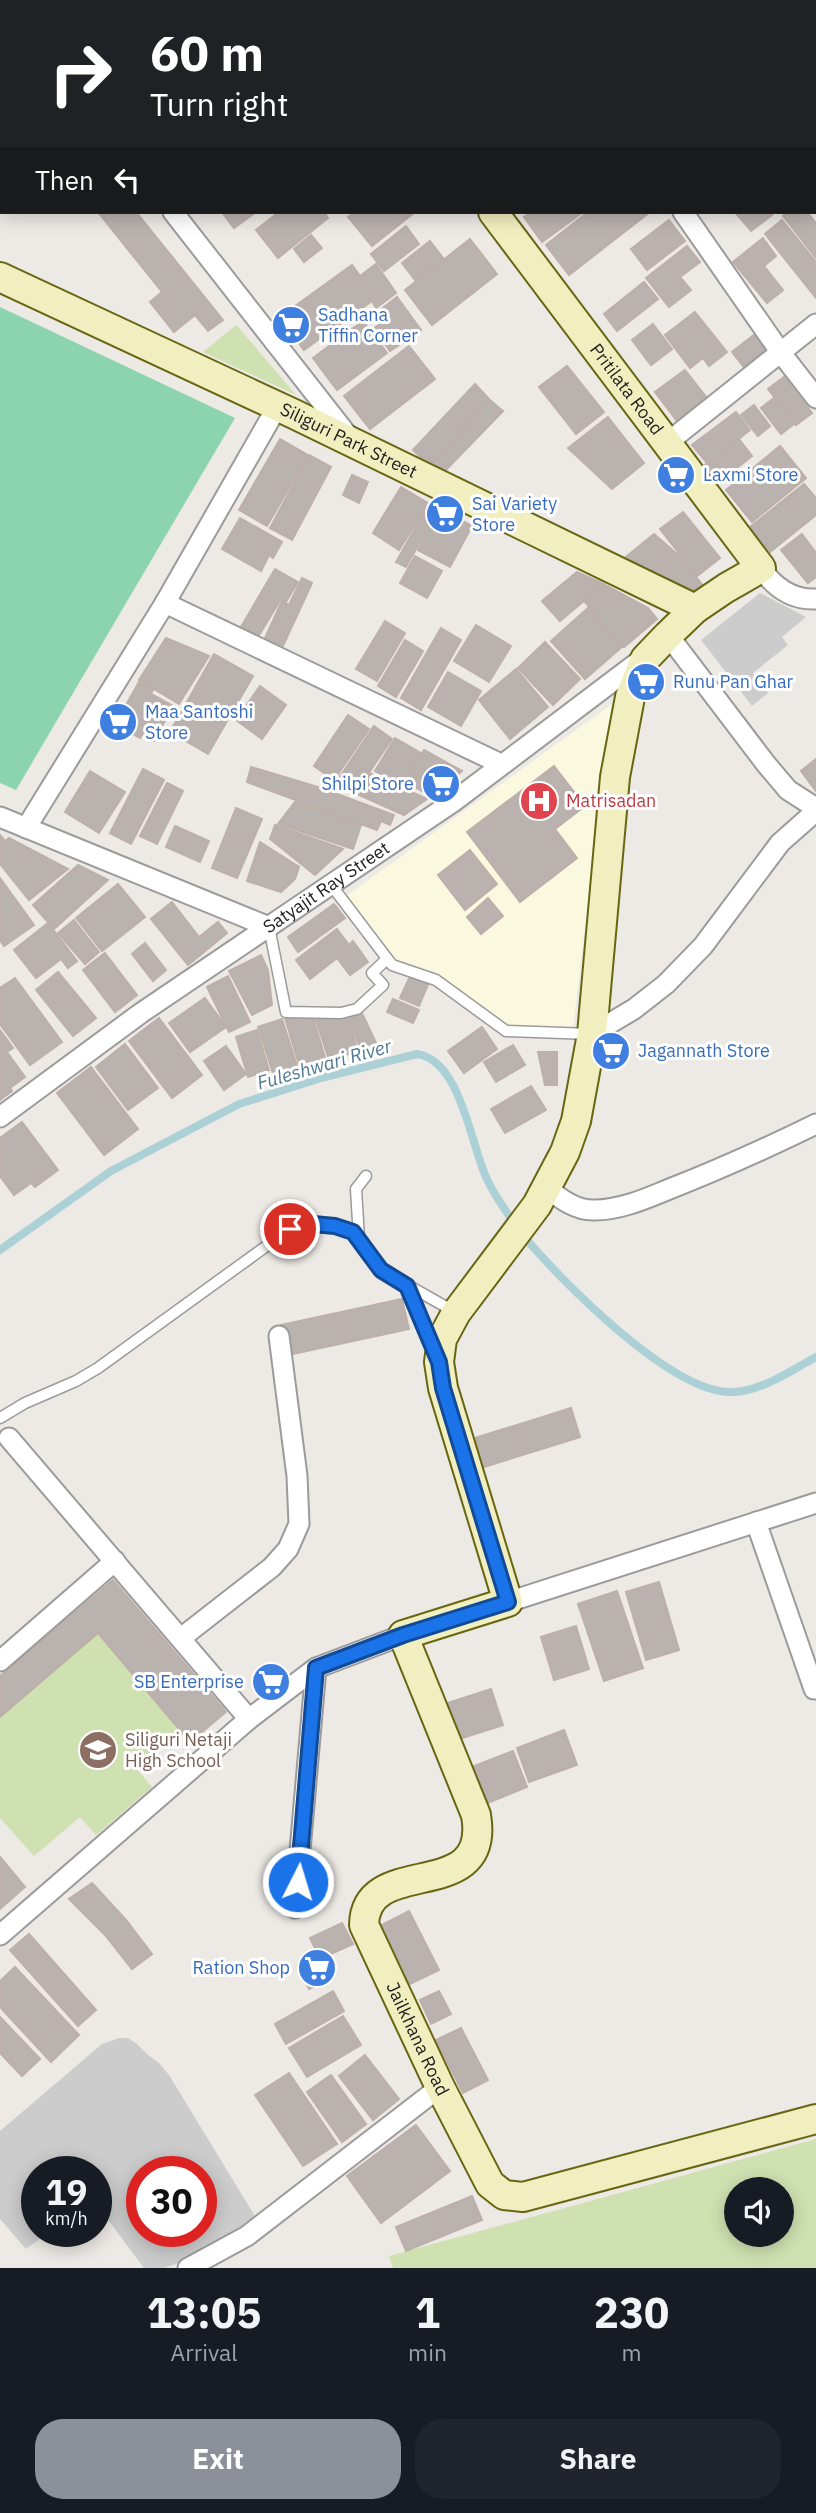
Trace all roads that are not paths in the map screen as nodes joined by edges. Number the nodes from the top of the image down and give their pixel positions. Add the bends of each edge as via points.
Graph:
1 (175, 214) edge
2 (495, 214) edge
3 (684, 214) edge
4 (0, 277) edge
5 (816, 324) edge
6 (781, 353) junction
7 (816, 398) edge
8 (277, 407) junction
9 (667, 443) junction
10 (356, 445) junction
11 (761, 568) junction
12 (816, 599) edge
13 (165, 603) junction
14 (695, 610) junction
15 (659, 644) junction
16 (501, 764) junction
17 (816, 809) edge
18 (0, 817) edge
19 (26, 828) junction
20 (332, 886) junction
21 (269, 928) junction
22 (387, 959) junction
23 (592, 1034) junction
24 (0, 1117) edge
25 (816, 1124) edge
26 (366, 1176) dead end
27 (542, 1197) junction
28 (359, 1239) junction
29 (407, 1286) junction
30 (456, 1312) junction
31 (279, 1336) dead end
32 (439, 1362) junction
33 (0, 1418) edge
34 (5, 1432) edge
35 (816, 1503) edge
36 (756, 1522) junction
37 (115, 1561) junction
38 (508, 1602) junction
39 (403, 1635) junction
40 (181, 1638) junction
41 (0, 1661) edge
42 (316, 1668) junction
43 (816, 1689) edge
44 (249, 1719) junction
45 (295, 1909) dead end
46 (0, 1935) edge
47 (440, 2087) junction
48 (816, 2119) edge
49 (188, 2268) edge

1 - 10 street
2 - 9 street, Pritilata Road
3 - 6 street
4 - 8 street, Siliguri Park Street
5 - 6 street
6 - 7 street
6 - 9 street
8 - 10 street, Siliguri Park Street
8 - 13 street
9 - 11 street, Pritilata Road
10 - 14 street, Siliguri Park Street
11 - 12 street via 786,593
11 - 14 street
13 - 16 street
13 - 19 street
14 - 15 street
15 - 16 street, Satyajit Ray Street
15 - 17 street via 788,790
15 - 23 street via 645,659 630,697 615,777
16 - 20 street, Satyajit Ray Street
17 - 23 street via 780,843 703,946 666,984
18 - 19 street
19 - 21 street
20 - 21 street, Satyajit Ray Street
20 - 22 lane
21 - 22 lane via 286,1012 357,1009 383,985 372,973
21 - 24 street, Satyajit Ray Street
22 - 23 lane via 397,968 436,980 506,1031
23 - 27 street via 576,1121
25 - 27 street via 727,1167 635,1202 594,1210
26 - 28 lane via 356,1189
27 - 30 street
28 - 29 lane via 381,1270
28 - 33 lane via 335,1226 290,1229 98,1368
29 - 30 lane
29 - 32 lane
30 - 32 street via 442,1339
31 - 40 street via 299,1524 288,1549 272,1567
32 - 38 street
34 - 37 street
35 - 36 street
36 - 38 street
36 - 43 street
37 - 40 street
37 - 41 street
38 - 39 street
39 - 42 street
39 - 47 street, Jailkhana Road via 475,1815 478,1840 468,1860 457,1867 378,1893 364,1910 364,1924
40 - 44 street
42 - 44 street
42 - 45 street
44 - 46 street
47 - 48 street, Jailkhana Road via 490,2184 513,2197
47 - 49 street via 247,2236

